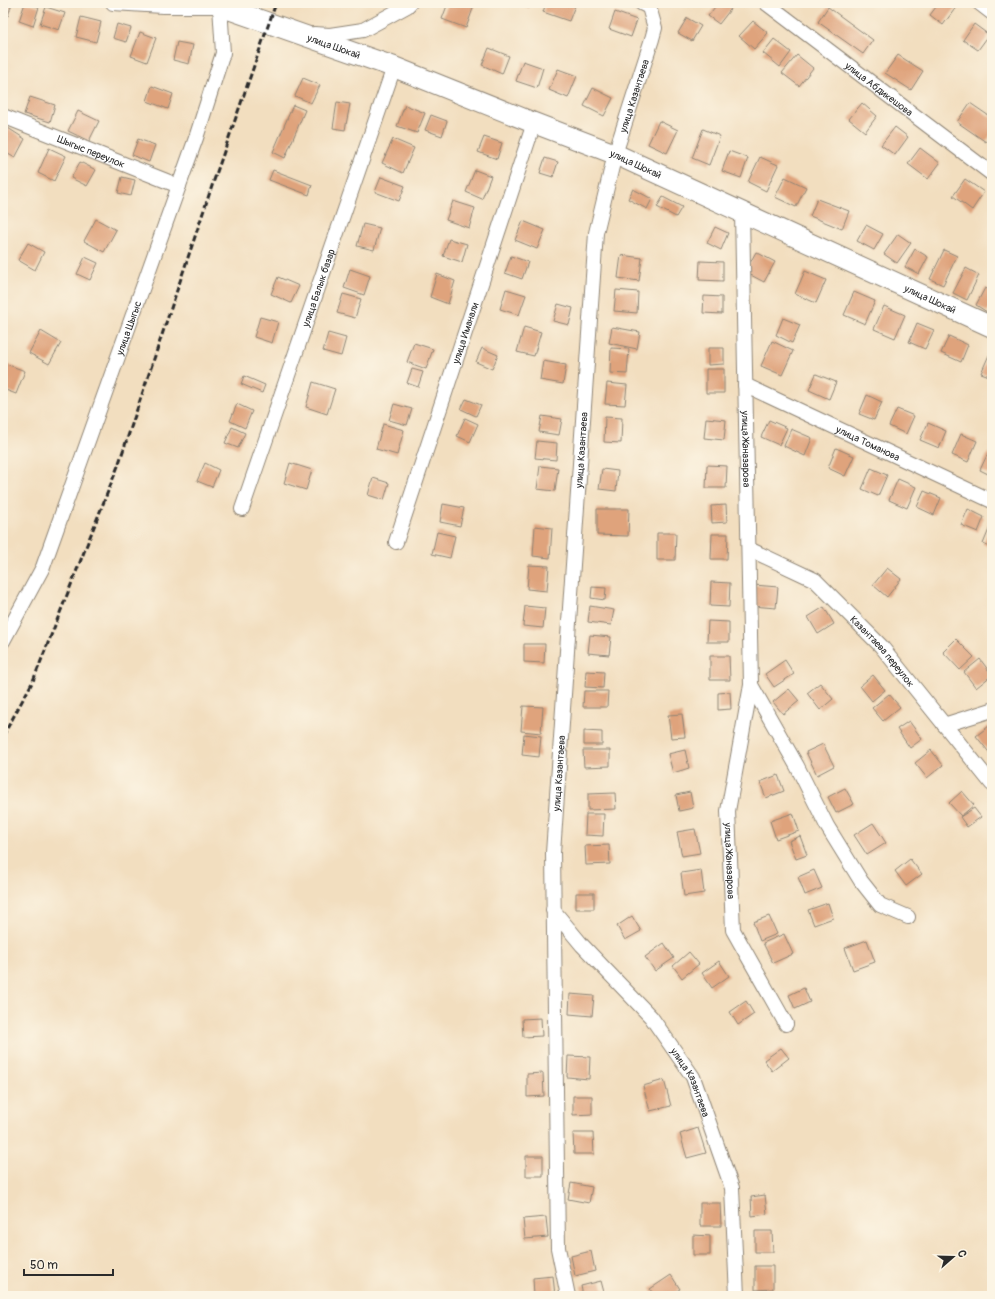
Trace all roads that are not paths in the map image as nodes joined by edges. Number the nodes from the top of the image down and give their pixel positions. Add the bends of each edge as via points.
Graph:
1 (113, 3) edge
2 (410, 3) edge
3 (641, 3) edge
4 (766, 3) edge
5 (979, 3) edge
6 (220, 4) edge
7 (992, 13) edge
8 (291, 31) junction
9 (394, 67) junction
10 (3, 116) edge
11 (534, 123) junction
12 (615, 154) junction
13 (992, 174) edge
14 (179, 186) junction
15 (742, 212) junction
16 (992, 326) edge
17 (745, 385) junction
18 (992, 501) edge
19 (242, 510) dead end
20 (396, 542) dead end
21 (748, 549) junction
22 (3, 641) edge
23 (751, 685) junction
24 (992, 710) edge
25 (944, 725) junction
26 (992, 784) edge
27 (554, 910) junction
28 (908, 917) dead end
29 (786, 1024) dead end
30 (568, 1296) edge
31 (737, 1296) edge

1 - 6 street via 163,6
2 - 8 street via 363,30 330,35
3 - 12 street, улица Казантаева via 649,7 654,28
4 - 13 street, улица Абдикешова
5 - 7 street
6 - 8 street, улица Шокай
6 - 14 street, улица Шыгыс via 223,53
8 - 9 street, улица Шокай
9 - 11 street, улица Шокай
9 - 19 street, улица Балык базар
10 - 14 street, Шыгыс переулок
11 - 12 street, улица Шокай
11 - 20 street, улица Иманали
12 - 15 street, улица Шокай
12 - 27 street, улица Казантаева via 596,233 553,853
14 - 22 street, улица Шыгыс via 43,567
15 - 16 street, улица Шокай
15 - 17 street, улица Жаназарова
17 - 18 street, улица Томанова
17 - 21 street, улица Жаназарова
21 - 23 street, улица Жаназарова
21 - 25 street, Казантаева переулок via 815,580 881,646
23 - 28 street, улица Жаназарова via 797,766 827,826 861,881 880,905
23 - 29 street, улица Жаназарова via 728,811 733,930
24 - 25 street
25 - 26 street, Казантаева переулок
27 - 30 street, улица Казантаева via 558,1248
27 - 31 street, улица Казантаева via 582,945 651,1017 693,1077 732,1188

